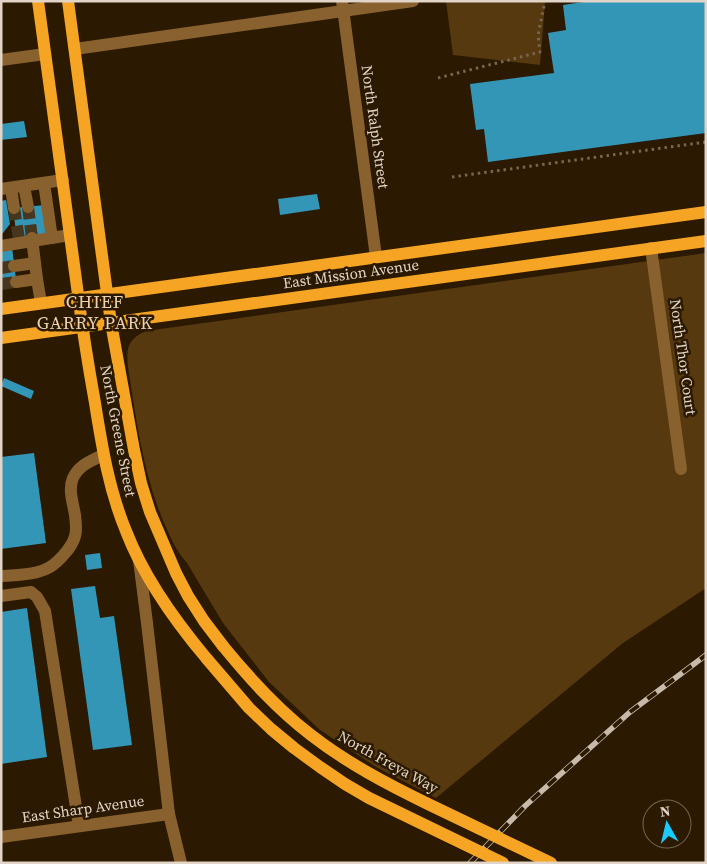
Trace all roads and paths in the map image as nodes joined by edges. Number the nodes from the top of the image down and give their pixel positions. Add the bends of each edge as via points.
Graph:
1 (38, 1) edge
2 (68, 1) edge
3 (413, 1) edge
4 (545, 1) edge
5 (342, 6) edge
6 (75, 49) junction
7 (45, 54) junction
8 (1, 60) edge
9 (438, 78) dead end
10 (706, 142) edge
11 (452, 177) dead end
12 (63, 180) junction
13 (44, 183) junction
14 (12, 187) edge
15 (28, 207) tunnel mouth
16 (14, 208) tunnel mouth
17 (706, 212) edge
18 (70, 235) junction
19 (52, 238) junction
20 (26, 240) junction
21 (706, 241) edge
22 (1, 246) edge
23 (651, 248) junction
24 (376, 257) junction
25 (35, 263) junction
26 (14, 266) tunnel mouth
27 (37, 278) junction
28 (16, 282) tunnel mouth
29 (108, 294) junction
30 (78, 299) junction
31 (41, 303) junction
32 (1, 309) edge
33 (111, 323) junction
34 (82, 327) junction
35 (1, 338) edge
36 (103, 455) junction
37 (681, 469) dead end
38 (168, 555) joint
39 (139, 560) junction
40 (1, 576) edge
41 (1, 596) edge
42 (169, 814) junction
43 (79, 826) junction
44 (1, 837) edge
45 (181, 863) edge
46 (503, 863) edge
47 (551, 863) edge

1 - 7 main road, North Greene Street
2 - 6 main road, North Greene Street
3 - 5 street
4 - 9 path via 538,35 540,52
5 - 6 street
5 - 24 street, North Ralph Street
6 - 29 main road, North Greene Street
7 - 8 street
7 - 12 main road, North Greene Street
10 - 11 path
12 - 13 street
12 - 18 main road, North Greene Street
13 - 14 street
13 - 19 street
14 - 15 street
14 - 16 street
17 - 24 main road, East Mission Avenue
18 - 19 street
18 - 30 main road, North Greene Street
19 - 20 street
20 - 22 street
20 - 25 street
21 - 23 main road, East Mission Avenue
23 - 33 main road, East Mission Avenue
23 - 37 street, North Thor Court
24 - 29 main road, East Mission Avenue
25 - 26 street
25 - 27 street
27 - 28 street
27 - 31 street
29 - 30 main road, East Mission Avenue
29 - 33 main road, North Greene Street
30 - 31 main road, East Mission Avenue
30 - 34 main road, North Greene Street
31 - 32 main road, East Mission Avenue
33 - 34 main road, East Mission Avenue
33 - 38 main road, North Greene Street via 141,483
34 - 35 main road, East Mission Avenue
34 - 36 main road, North Greene Street
36 - 39 main road, North Greene Street via 116,505
36 - 40 street via 81,466 73,478 70,491 76,537 61,559 50,568
38 - 47 main road, North Freya Way, bridge via 188,596 223,646 262,691 311,735 387,783
39 - 42 street, North Greene Street
39 - 46 main road, bridge via 164,602 207,659 249,708 294,748 369,798
41 - 43 street via 30,592 45,611
42 - 43 street, East Sharp Avenue
42 - 45 street, North Greene Street
43 - 44 street, East Sharp Avenue

